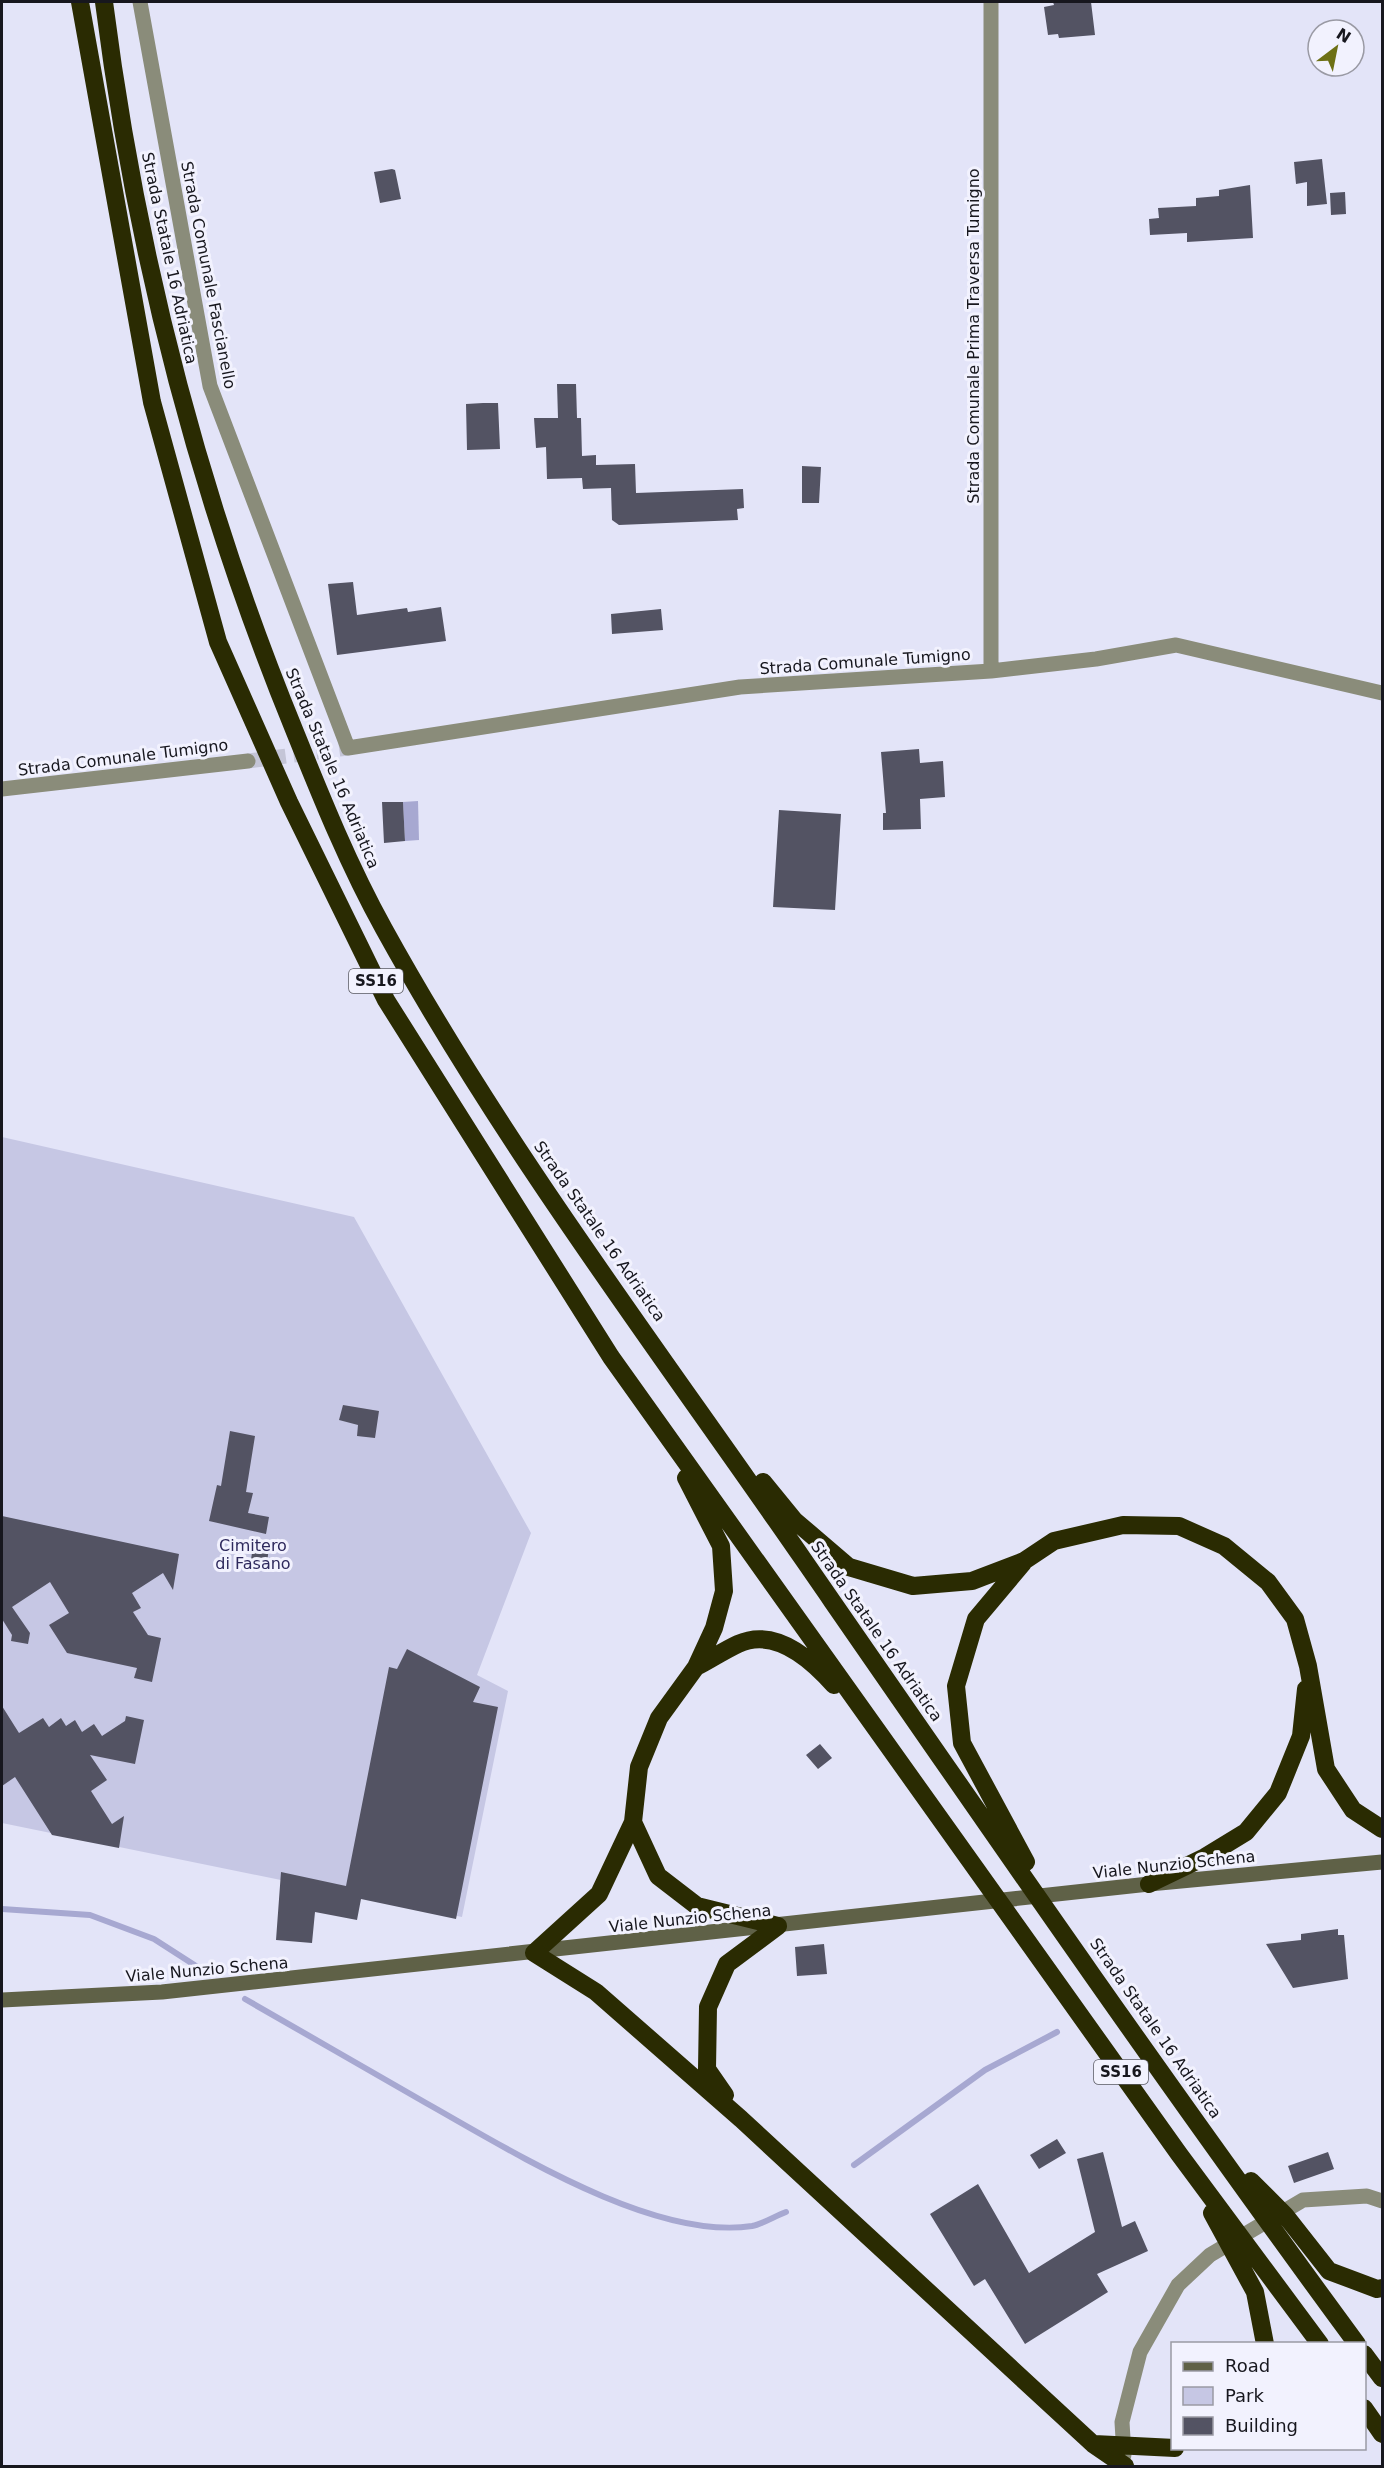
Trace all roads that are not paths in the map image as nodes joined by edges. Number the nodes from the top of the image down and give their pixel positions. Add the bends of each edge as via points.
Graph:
1 (80, 2) edge
2 (104, 2) edge
3 (140, 2) edge
4 (991, 2) edge
5 (991, 670) junction
6 (1383, 693) edge
7 (348, 748) joint
8 (248, 761) tunnel mouth
9 (2, 789) edge
10 (611, 1357) junction
11 (674, 1371) junction
12 (1024, 1561) junction
13 (1308, 1666) junction
14 (696, 1667) junction
15 (896, 1753) junction
16 (633, 1821) junction
17 (998, 1829) junction
18 (1383, 1829) edge
19 (1383, 1862) edge
20 (1149, 1884) junction
21 (778, 1926) junction
22 (534, 1953) junction
23 (2, 2001) edge
24 (741, 2119) junction
25 (1214, 2143) junction
26 (1179, 2154) junction
27 (1383, 2201) edge
28 (1383, 2288) edge
29 (1264, 2342) edge
30 (1319, 2342) edge
31 (1356, 2342) edge
32 (1366, 2355) edge
33 (1383, 2378) edge
34 (1366, 2409) edge
35 (1383, 2434) edge
36 (1093, 2444) junction
37 (1171, 2449) edge
38 (1126, 2466) edge

1 - 10 highway, SS16 via 152,402 218,642 289,802 386,1000
2 - 11 highway, Strada Statale 16 Adriatica / SS16 via 118,109 164,335 220,533 255,635 336,833 383,928 491,1108
3 - 7 street, Strada Comunale Fascianello via 210,386
4 - 5 street, Strada Comunale Prima Traversa Tumigno
5 - 6 street, Strada Comunale Tumigno via 1096,659 1176,645
5 - 7 street, Strada Comunale Tumigno via 740,687
8 - 9 street, Strada Comunale Tumigno
10 - 14 highway via 695,1493 721,1546 724,1591 714,1628
10 - 15 highway, SS16
11 - 12 highway via 794,1520 849,1567 913,1586 972,1581
11 - 17 highway, Strada Statale 16 Adriatica / SS16
12 - 13 highway via 1054,1541 1123,1524 1179,1526 1224,1546 1268,1582 1295,1619
12 - 17 highway via 976,1619 956,1686 962,1743
13 - 18 highway via 1326,1769 1353,1810
13 - 20 highway via 1301,1736 1278,1793 1246,1832
14 - 15 highway via 740,1643 774,1640 812,1660
14 - 16 highway via 659,1718 639,1767
15 - 26 highway, SS16
16 - 21 highway via 658,1876 697,1906
16 - 22 highway via 599,1894
17 - 25 highway, Strada Statale 16 Adriatica / SS16 via 1072,1944
19 - 20 street, Viale Nunzio Schena
20 - 21 street, Viale Nunzio Schena
21 - 22 street, Viale Nunzio Schena
21 - 24 highway via 727,1964 708,2007 707,2069
22 - 23 street, Viale Nunzio Schena via 162,1992
22 - 24 highway via 596,1992
24 - 36 highway
25 - 28 highway via 1285,2216 1329,2271
25 - 31 highway, Strada Statale 16 Adriatica / SS16
26 - 29 highway via 1255,2292
26 - 30 highway, SS16
27 - 38 street via 1367,2196 1303,2200 1210,2255 1178,2284 1140,2352 1122,2422
32 - 33 highway
34 - 35 highway
36 - 37 highway
36 - 38 highway

